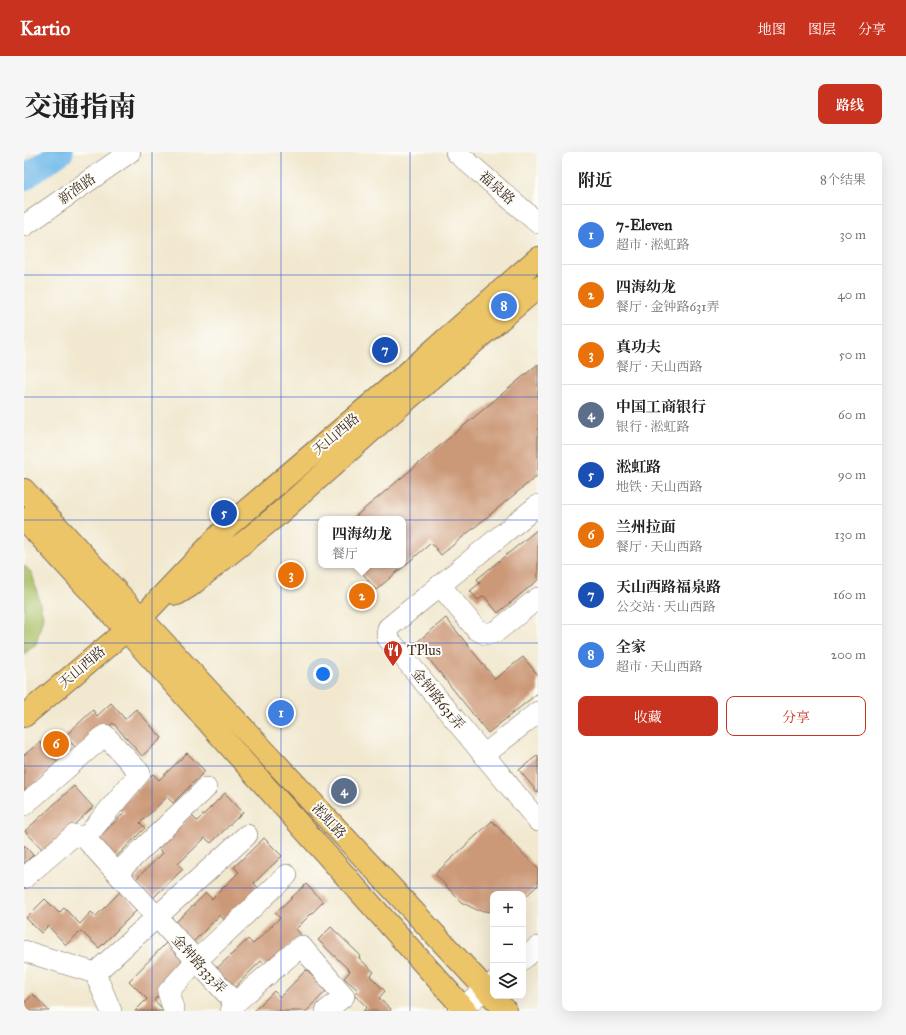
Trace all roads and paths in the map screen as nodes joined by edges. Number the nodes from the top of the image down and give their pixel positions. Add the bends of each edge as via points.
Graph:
1 (130, 152) edge
2 (456, 152) edge
3 (538, 223) edge
4 (24, 226) edge
5 (538, 258) edge
6 (538, 287) edge
7 (24, 490) edge
8 (538, 505) edge
9 (24, 519) edge
10 (440, 586) junction
11 (538, 598) edge
12 (134, 624) junction
13 (538, 712) edge
14 (24, 716) edge
15 (484, 755) junction
16 (206, 788) dead end
17 (24, 806) edge
18 (538, 821) edge
19 (247, 835) dead end
20 (85, 838) junction
21 (117, 874) junction
22 (287, 875) dead end
23 (24, 878) edge
24 (157, 917) junction
25 (538, 948) edge
26 (24, 951) edge
27 (526, 957) edge
28 (196, 961) junction
29 (95, 972) junction
30 (489, 986) edge
31 (233, 1007) edge
32 (462, 1010) edge
33 (111, 1011) edge
34 (174, 1011) edge
35 (326, 1011) edge
36 (506, 1011) edge

1 - 4 street, 新渔路
2 - 3 street, 福泉路
5 - 12 main road, 天山西路 via 228,526
6 - 12 main road, 天山西路 via 275,517 190,586
7 - 12 main road, 淞虹路
8 - 10 street, 金钟路631弄
9 - 12 main road, 淞虹路
10 - 11 street via 476,629 486,634 497,631
10 - 15 street, 金钟路631弄 via 388,628 387,637
12 - 14 main road, 天山西路
12 - 30 main road, 淞虹路
12 - 32 main road, 淞虹路
13 - 15 street
15 - 18 street, 金钟路631弄
16 - 21 street
17 - 20 street via 105,735 140,773
19 - 24 street
20 - 21 street, 金钟路333弄
20 - 23 street via 74,835
21 - 24 street, 金钟路333弄
22 - 28 street
24 - 28 street, 金钟路333弄
24 - 29 street
25 - 27 street
26 - 29 street
28 - 31 street, 金钟路333弄
28 - 34 street via 168,992
29 - 33 street
30 - 32 street
30 - 36 main road, 淞虹路
31 - 35 street via 301,946 344,996

